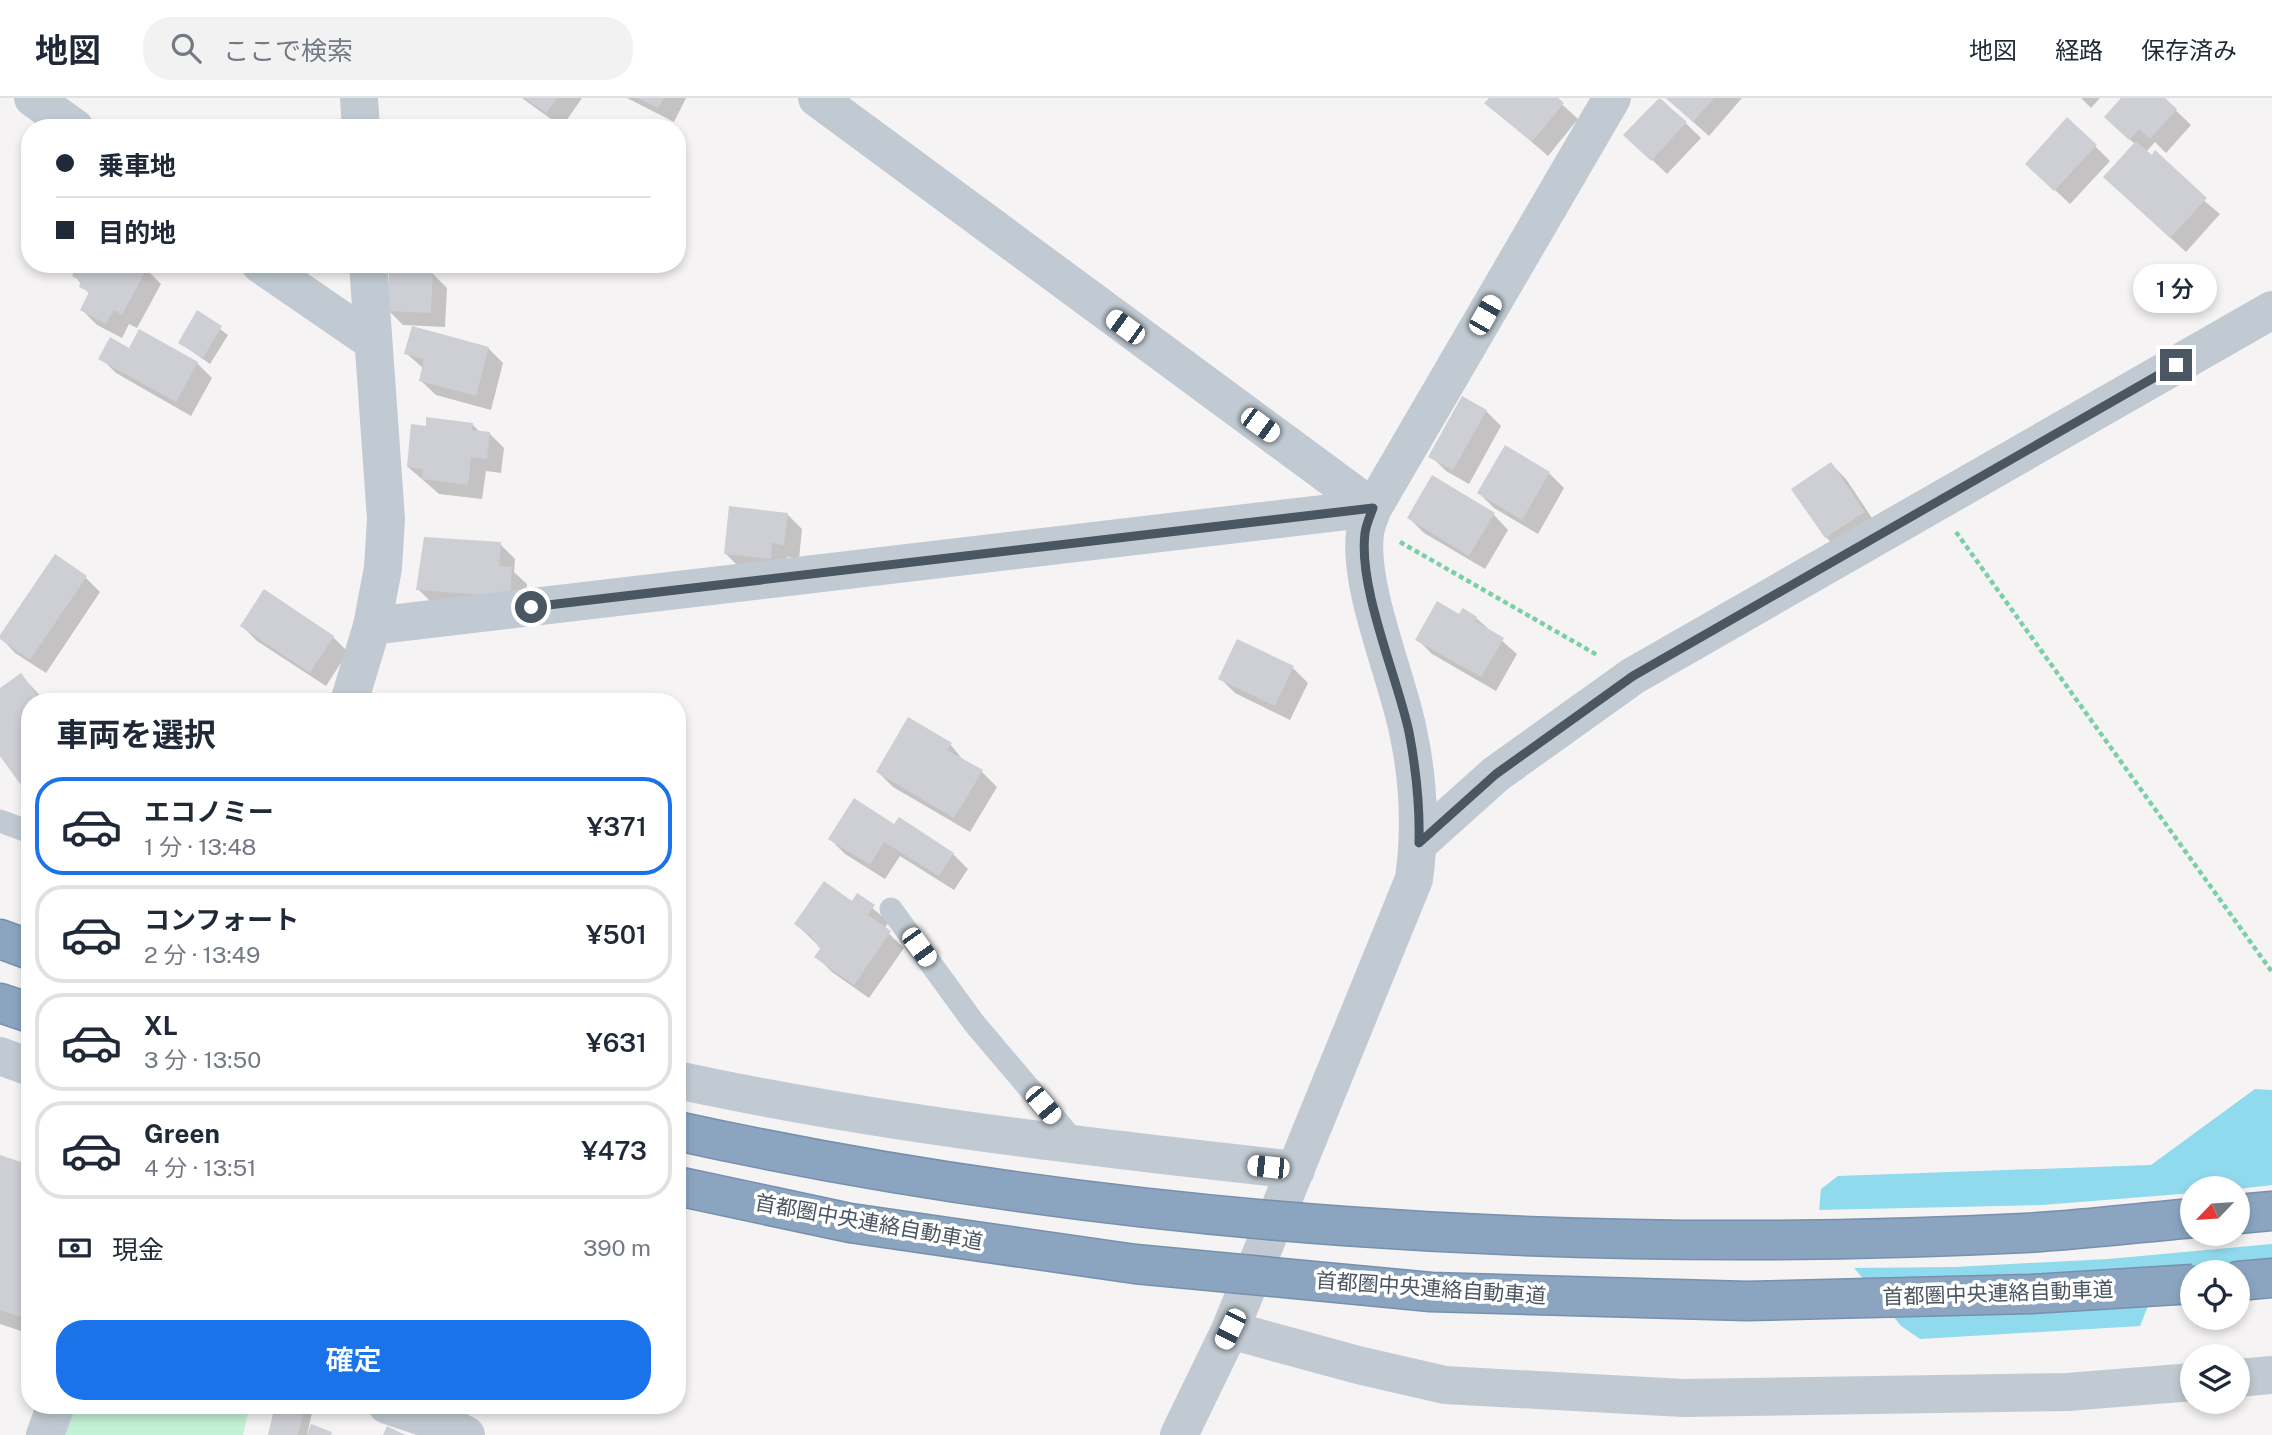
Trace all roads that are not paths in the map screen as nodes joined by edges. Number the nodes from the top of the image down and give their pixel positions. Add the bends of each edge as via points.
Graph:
1 (33, 98) edge
2 (359, 98) edge
3 (817, 98) edge
4 (1612, 98) edge
5 (62, 119) edge
6 (360, 119) edge
7 (273, 273) edge
8 (368, 273) edge
9 (2272, 310) edge
10 (372, 341) junction
11 (1373, 508) junction
12 (372, 626) junction
13 (352, 693) edge
14 (0, 821) edge
15 (21, 829) edge
16 (1419, 843) junction
17 (891, 909) dead end
18 (0, 939) edge
19 (21, 947) edge
20 (0, 1003) edge
21 (21, 1010) edge
22 (0, 1056) edge
23 (21, 1064) edge
24 (686, 1082) edge
25 (686, 1133) edge
26 (1078, 1146) junction
27 (1296, 1170) junction
28 (686, 1188) edge
29 (2272, 1211) edge
30 (2250, 1213) edge
31 (2180, 1219) edge
32 (2272, 1278) edge
33 (2250, 1280) edge
34 (2180, 1285) edge
35 (1230, 1329) junction
36 (2272, 1375) edge
37 (2250, 1377) edge
38 (2180, 1383) edge
39 (53, 1414) edge
40 (414, 1414) edge
41 (46, 1435) edge
42 (466, 1435) edge
43 (1179, 1435) edge

1 - 5 street
2 - 6 street
3 - 11 street
4 - 11 street
7 - 10 street
8 - 10 street
9 - 16 street via 1633,676 1496,774
10 - 12 street via 386,519
11 - 12 street
11 - 16 street via 1365,534 1366,564 1408,730 1420,799
12 - 13 street
14 - 15 lane
16 - 27 street via 1414,879
17 - 26 lane via 974,1023
18 - 19 highway
20 - 21 highway
22 - 23 street
24 - 26 street via 762,1098
25 - 31 highway, bridge via 780,1153 1083,1199 1399,1231 1688,1240 2026,1233
26 - 27 street
27 - 35 street
28 - 34 highway, 首都圏中央連絡自動車道, bridge via 850,1223 1135,1264 1431,1292 1747,1301 2031,1294
29 - 30 highway
32 - 33 highway
35 - 38 street via 1358,1366 1445,1385 1683,1398 2067,1392
35 - 43 street
36 - 37 street
39 - 41 street
40 - 42 street

